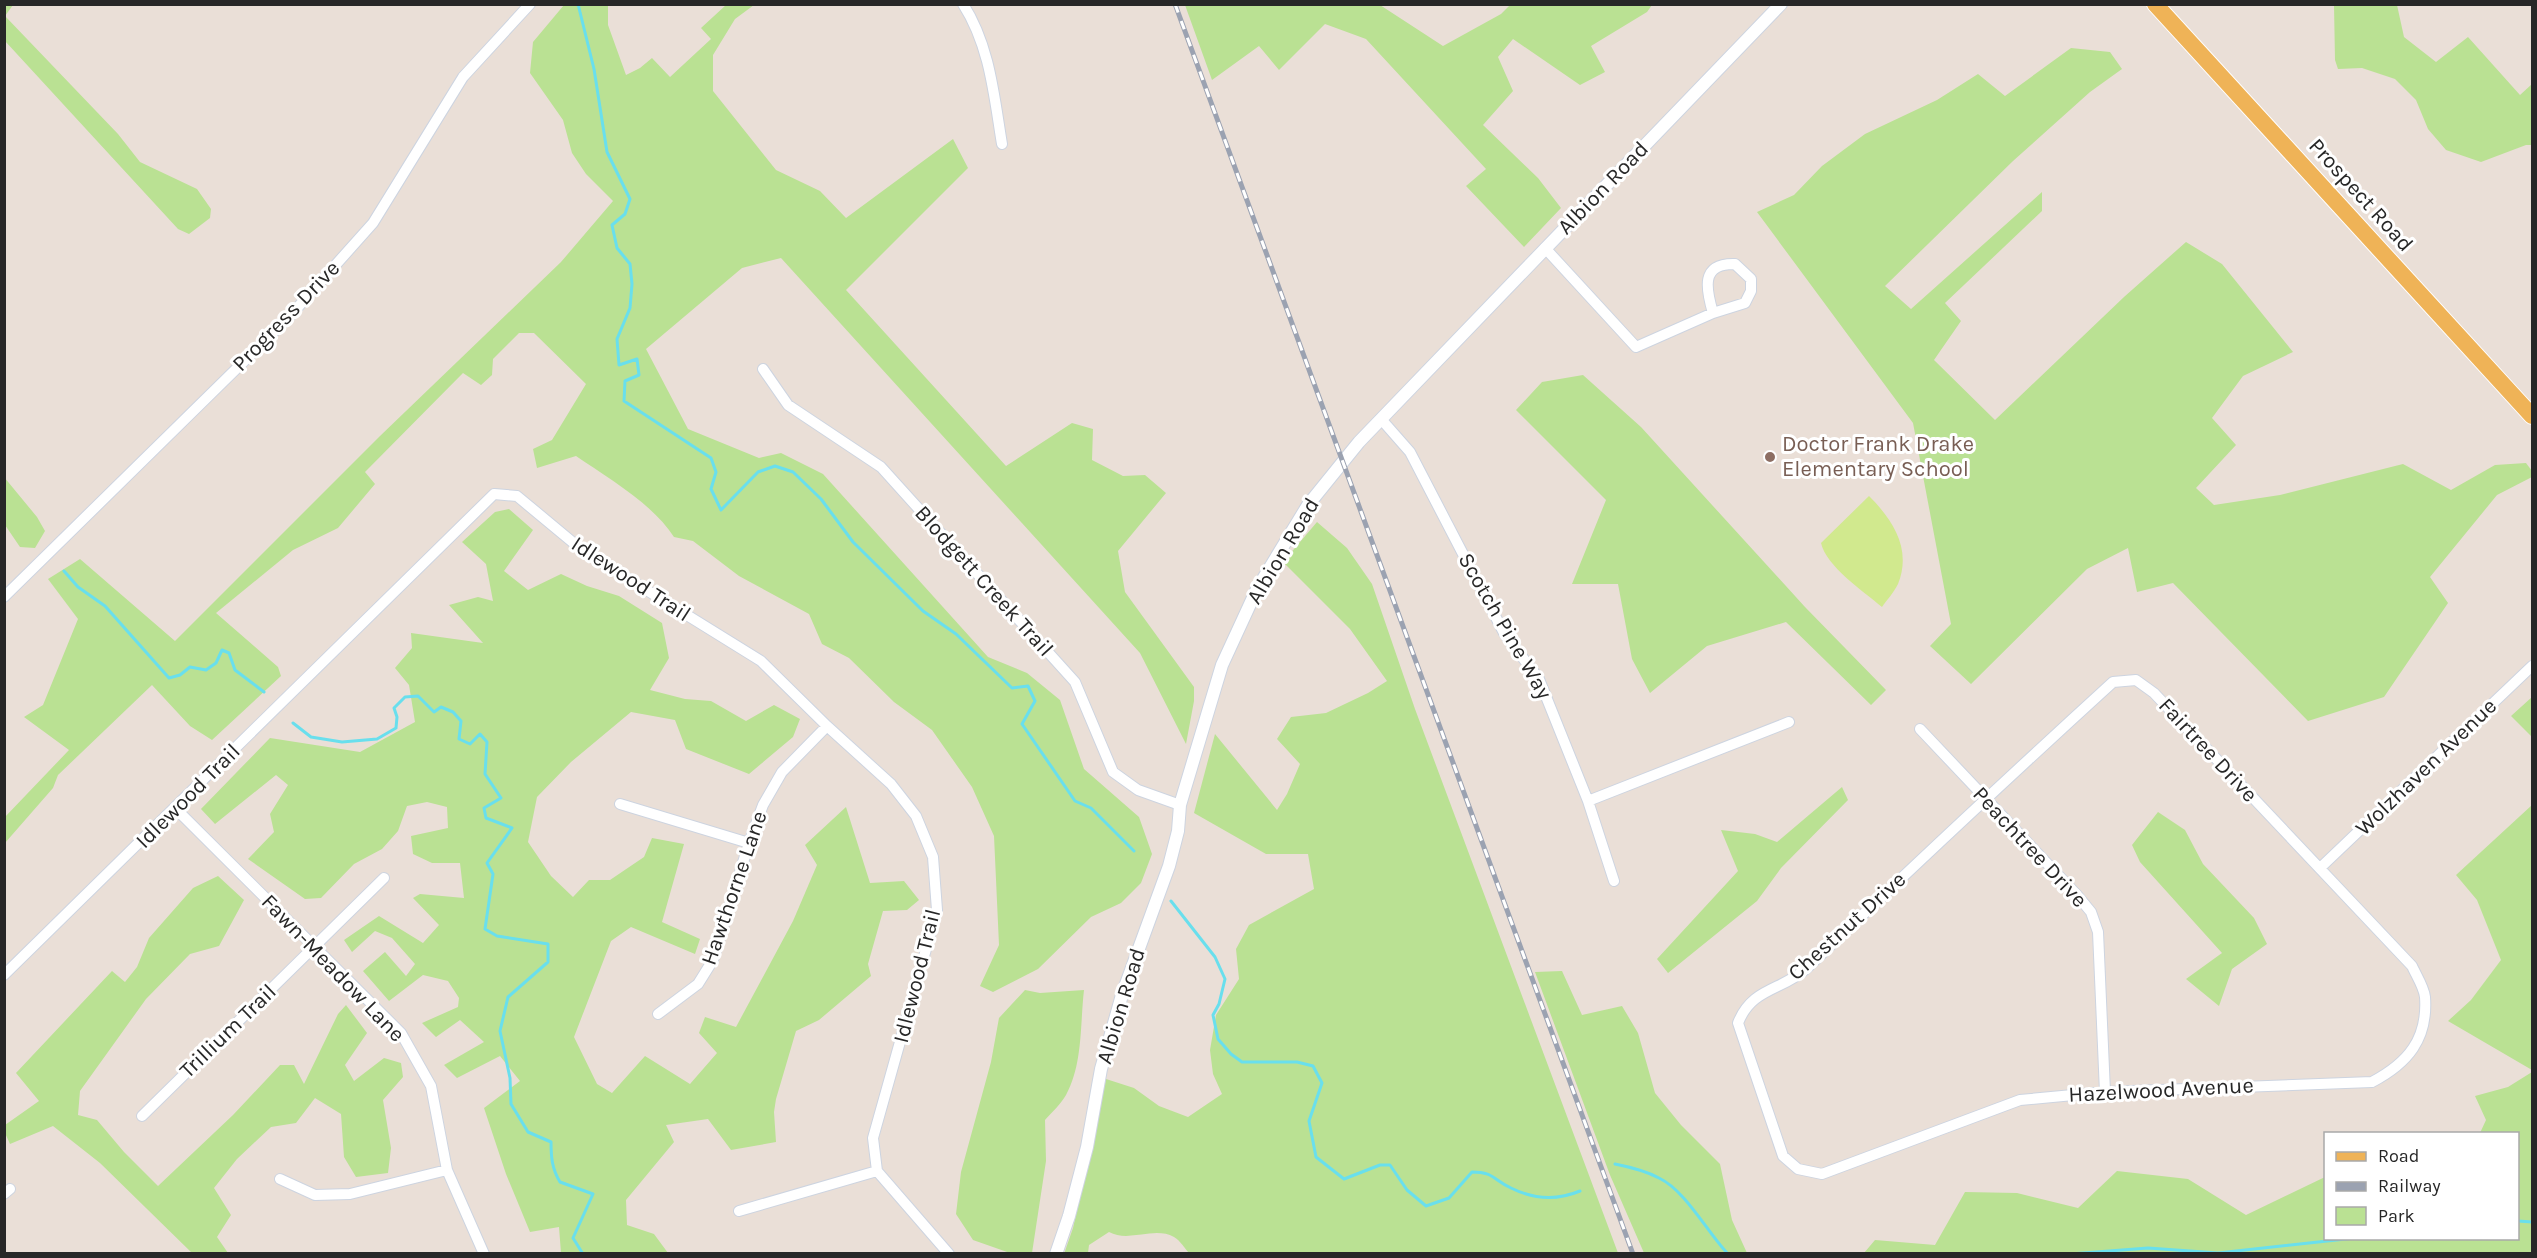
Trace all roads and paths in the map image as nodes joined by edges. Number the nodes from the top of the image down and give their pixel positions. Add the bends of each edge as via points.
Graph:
1 (530, 4) edge
2 (963, 4) edge
3 (1781, 4) edge
4 (2156, 4) edge
5 (1002, 144) dead end
6 (1545, 248) junction
7 (1713, 313) junction
8 (763, 369) dead end
9 (2532, 416) edge
10 (1382, 419) junction
11 (4, 597) edge
12 (2532, 666) edge
13 (1789, 722) dead end
14 (826, 726) junction
15 (1920, 729) dead end
16 (1985, 799) junction
17 (1588, 801) junction
18 (620, 804) dead end
19 (1180, 805) junction
20 (175, 808) junction
21 (749, 843) junction
22 (2320, 868) junction
23 (384, 878) dead end
24 (1614, 881) dead end
25 (315, 947) junction
26 (2412, 966) joint
27 (4, 975) edge
28 (658, 1014) dead end
29 (2105, 1092) junction
30 (142, 1116) dead end
31 (447, 1170) junction
32 (877, 1171) junction
33 (1822, 1174) joint
34 (280, 1179) dead end
35 (739, 1212) dead end
36 (484, 1254) edge
37 (949, 1254) edge
38 (1056, 1254) edge

1 - 11 street, Progress Drive via 463,77 373,223 290,316
2 - 5 street via 990,68
3 - 6 street, Albion Road
4 - 9 main road, Prospect Road
6 - 7 street via 1636,347
6 - 10 street, Albion Road
7 - 7 street via 1745,303 1751,291 1751,279 1735,264 1713,270 1707,280
8 - 19 street, Blodgett Creek Trail via 788,405 881,467 1075,682 1113,772 1138,790
10 - 17 street, Scotch Pine Way via 1410,452 1504,633 1539,679
10 - 19 street, Albion Road via 1308,505 1257,589 1222,665
12 - 22 street, Wolzhaven Avenue
13 - 17 street
14 - 20 street, Idlewood Trail via 761,661 582,550 517,496 494,494
14 - 21 street, Hawthorne Lane via 782,772 763,805
14 - 32 street, Idlewood Trail via 891,784 916,816 933,857 937,910 873,1138
15 - 16 street, Peachtree Drive
16 - 22 street, Fairtree Drive via 2113,682 2136,680 2154,693
16 - 29 street, Peachtree Drive via 2091,912 2098,932
16 - 33 street, Chestnut Drive via 1798,976 1752,1000 1743,1011 1738,1023 1783,1156 1798,1169
17 - 24 street, Scotch Pine Way
18 - 21 street
19 - 38 street, Albion Road via 1169,866 1122,995 1101,1069 1087,1147
20 - 25 street, Fawn-Meadow Lane
20 - 27 street, Idlewood Trail
21 - 28 street, Hawthorne Lane via 713,960 698,984
22 - 26 street, Fairtree Drive
23 - 25 street, Trillium Trail
25 - 30 street, Trillium Trail
25 - 31 street, Fawn-Meadow Lane via 401,1034 431,1086
26 - 29 street, Hazelwood Avenue via 2425,995 2422,1033 2410,1055 2372,1082
29 - 33 street, Hazelwood Avenue via 2020,1100
31 - 34 street via 350,1194 315,1195
31 - 36 street, Fawn-Meadow Lane
32 - 35 street
32 - 37 street

